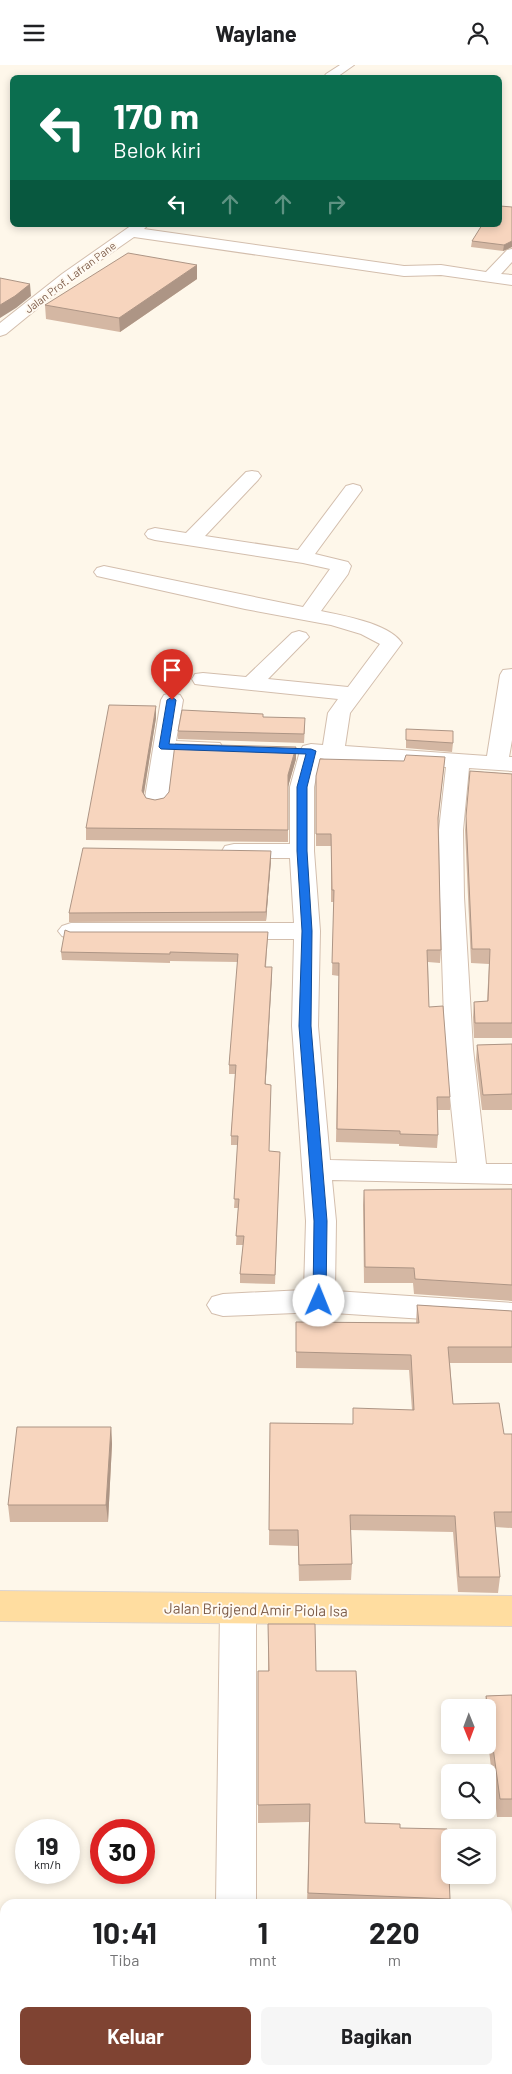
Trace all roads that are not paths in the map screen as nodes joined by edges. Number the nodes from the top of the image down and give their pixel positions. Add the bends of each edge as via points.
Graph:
1 (348, 65) edge
2 (333, 75) edge
3 (137, 228) edge
4 (512, 253) edge
5 (490, 277) junction
6 (512, 280) edge
7 (0, 331) edge
8 (252, 476) dead end
9 (353, 490) dead end
10 (155, 534) dead end
11 (191, 539) junction
12 (303, 557) junction
13 (104, 572) dead end
14 (308, 614) junction
15 (299, 637) dead end
16 (511, 675) dead end
17 (203, 679) dead end
18 (251, 684) junction
19 (354, 694) junction
20 (172, 700) dead end
21 (164, 747) junction
22 (233, 749) edge
23 (312, 752) junction
24 (458, 761) junction
25 (504, 764) edge
26 (156, 804) edge
27 (215, 851) edge
28 (302, 851) junction
29 (71, 931) edge
30 (307, 931) junction
31 (459, 1049) junction
32 (486, 1049) edge
33 (316, 1170) junction
34 (474, 1173) junction
35 (512, 1174) edge
36 (319, 1301) junction
37 (224, 1305) dead end
38 (512, 1314) edge
39 (0, 1606) edge
40 (238, 1609) junction
41 (512, 1611) edge
42 (236, 1899) edge

1 - 2 street
3 - 5 street via 404,271 441,270
3 - 7 street, Jalan Prof. Lafran Pane via 66,277
4 - 5 street
5 - 6 street
8 - 11 street
9 - 12 street
10 - 11 street
11 - 12 street
12 - 14 street via 341,566
13 - 14 street
14 - 19 street via 374,631 392,643
15 - 18 street
16 - 25 street
17 - 18 street
18 - 19 street
19 - 23 street
20 - 21 street
21 - 22 street
21 - 26 street
23 - 24 street
23 - 28 street via 302,787
24 - 25 street
24 - 31 street via 452,831
27 - 28 street
28 - 30 street
29 - 30 street
30 - 33 street via 305,1026
31 - 32 street
31 - 34 street
33 - 34 street
33 - 36 street via 321,1221
34 - 35 street
36 - 37 street
36 - 38 street
39 - 40 main road, Jalan Brigjend Amir Piola Isa
40 - 41 main road, Jalan Brigjend Amir Piola Isa
40 - 42 street

